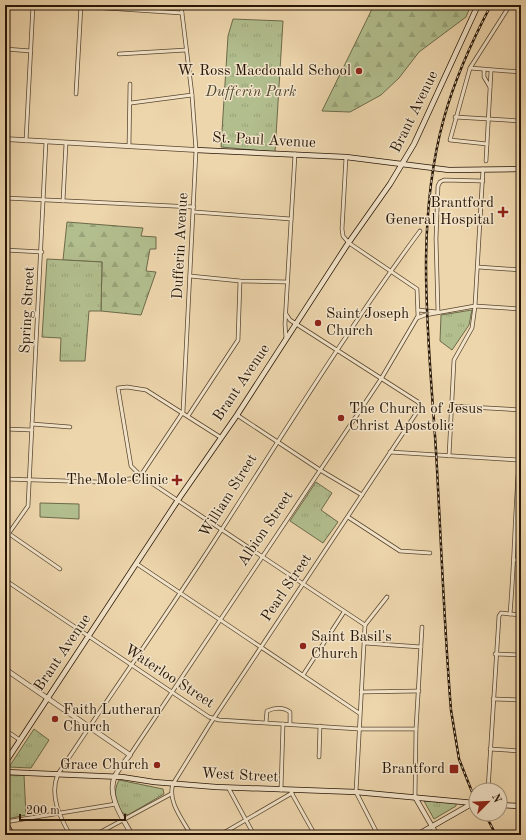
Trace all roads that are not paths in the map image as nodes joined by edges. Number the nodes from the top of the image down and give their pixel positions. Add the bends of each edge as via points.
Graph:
1 (33, 5) edge
2 (60, 5) edge
3 (81, 5) edge
4 (181, 5) edge
5 (478, 5) edge
6 (510, 5) edge
7 (127, 7) edge
8 (182, 13) junction
9 (5, 49) edge
10 (186, 50) junction
11 (31, 52) junction
12 (119, 54) dead end
13 (470, 68) junction
14 (484, 70) junction
15 (491, 71) junction
16 (521, 72) edge
17 (130, 84) dead end
18 (490, 88) junction
19 (76, 94) dead end
20 (192, 95) junction
21 (131, 103) junction
22 (455, 117) junction
23 (489, 119) junction
24 (521, 120) edge
25 (5, 139) edge
26 (26, 141) junction
27 (46, 141) junction
28 (66, 143) junction
29 (487, 144) junction
30 (129, 146) junction
31 (196, 150) junction
32 (295, 154) junction
33 (346, 157) junction
34 (486, 161) dead end
35 (403, 164) junction
36 (483, 169) junction
37 (521, 169) edge
38 (483, 181) junction
39 (5, 198) edge
40 (44, 200) junction
41 (63, 201) junction
42 (194, 207) junction
43 (194, 212) junction
44 (291, 219) junction
45 (420, 231) dead end
46 (349, 243) junction
47 (5, 250) edge
48 (42, 252) junction
49 (478, 267) junction
50 (391, 270) junction
51 (521, 270) edge
52 (190, 276) junction
53 (240, 281) junction
54 (287, 282) junction
55 (475, 306) junction
56 (521, 308) edge
57 (418, 310) junction
58 (438, 312) junction
59 (286, 314) junction
60 (418, 318) junction
61 (296, 324) junction
62 (286, 339) junction
63 (337, 350) junction
64 (381, 379) junction
65 (452, 406) junction
66 (521, 410) edge
67 (183, 412) junction
68 (237, 415) junction
69 (188, 416) junction
70 (32, 424) junction
71 (70, 427) dead end
72 (5, 429) edge
73 (32, 430) junction
74 (220, 437) junction
75 (521, 441) edge
76 (276, 442) junction
77 (390, 452) junction
78 (449, 456) junction
79 (518, 460) junction
80 (320, 470) junction
81 (141, 476) junction
82 (5, 479) edge
83 (29, 480) junction
84 (362, 495) junction
85 (178, 500) junction
86 (348, 516) junction
87 (222, 529) junction
88 (5, 531) edge
89 (9, 533) junction
90 (430, 552) dead end
91 (262, 556) junction
92 (515, 560) junction
93 (521, 560) edge
94 (137, 564) junction
95 (60, 569) dead end
96 (5, 580) edge
97 (302, 584) junction
98 (179, 593) junction
99 (387, 597) dead end
100 (344, 612) junction
101 (510, 614) junction
102 (521, 615) edge
103 (220, 620) junction
104 (365, 625) junction
105 (422, 626) dead end
106 (88, 637) junction
107 (364, 643) junction
108 (261, 647) junction
109 (421, 647) junction
110 (495, 654) junction
111 (521, 655) edge
112 (131, 666) junction
113 (5, 670) edge
114 (302, 675) junction
115 (419, 691) junction
116 (172, 692) junction
117 (361, 692) junction
118 (47, 699) junction
119 (493, 699) junction
120 (521, 700) edge
121 (359, 712) junction
122 (214, 718) junction
123 (266, 722) junction
124 (283, 724) junction
125 (290, 724) junction
126 (320, 726) junction
127 (90, 727) junction
128 (359, 729) junction
129 (416, 729) junction
130 (5, 730) edge
131 (20, 740) junction
132 (490, 748) junction
133 (521, 751) edge
134 (130, 754) junction
135 (319, 757) dead end
136 (5, 763) edge
137 (5, 772) edge
138 (58, 774) junction
139 (115, 777) junction
140 (488, 782) edge
141 (173, 784) junction
142 (228, 787) junction
143 (281, 790) junction
144 (291, 792) junction
145 (356, 792) junction
146 (171, 794) junction
147 (415, 797) junction
148 (116, 804) junction
149 (508, 805) edge
150 (521, 806) edge
151 (58, 813) junction
152 (124, 819) junction
153 (246, 820) junction
154 (5, 822) edge
155 (432, 826) junction
156 (521, 833) edge
157 (12, 835) edge
158 (70, 835) edge
159 (95, 835) edge
160 (132, 835) edge
161 (191, 835) edge
162 (220, 835) edge
163 (254, 835) edge
164 (315, 835) edge
165 (378, 835) edge
166 (417, 835) edge
167 (437, 835) edge
168 (517, 835) edge

1 - 11 street
2 - 3 street
3 - 7 street
3 - 19 street
4 - 8 street, Dufferin Avenue
5 - 35 main road, Brant Avenue
6 - 13 street
7 - 8 street
8 - 10 street, Dufferin Avenue
9 - 11 street
10 - 12 street
10 - 20 street, Dufferin Avenue
11 - 26 street
13 - 14 street
13 - 22 street
14 - 15 street
14 - 18 street via 484,77
15 - 16 street
15 - 18 street
17 - 21 street
18 - 23 street
20 - 21 street
20 - 31 street, Dufferin Avenue
21 - 30 street
22 - 23 street
22 - 29 street via 450,140
23 - 24 street
23 - 29 street
25 - 26 street, St. Paul Avenue
26 - 27 street, St. Paul Avenue
27 - 28 street, St. Paul Avenue
27 - 40 street, Spring Street
28 - 30 street, St. Paul Avenue
28 - 41 street
29 - 34 street
30 - 31 street, St. Paul Avenue
31 - 32 main road, St. Paul Avenue
31 - 42 street, Dufferin Avenue
32 - 33 main road, St. Paul Avenue
32 - 44 street
33 - 35 main road, St. Paul Avenue
33 - 46 street via 342,229 343,236
35 - 36 main road, St. Paul Avenue via 449,170
35 - 46 main road, Brant Avenue
36 - 37 main road, St. Paul Avenue
36 - 38 street
38 - 49 street
38 - 58 street via 440,182 436,239
39 - 40 street
40 - 41 street
40 - 48 street, Spring Street
41 - 42 street
42 - 43 street, Dufferin Avenue
43 - 44 street
43 - 52 street, Dufferin Avenue
44 - 54 street
45 - 50 street, William Street
46 - 50 street
46 - 61 main road, Brant Avenue
47 - 48 street
48 - 70 street, Spring Street
49 - 51 street
49 - 55 street
50 - 57 street via 416,289
50 - 63 street, William Street
52 - 53 street
52 - 67 street, Dufferin Avenue
53 - 54 street
53 - 69 street via 238,340
54 - 59 street
55 - 56 street
55 - 58 street
55 - 65 street via 472,328 454,360
57 - 58 street
57 - 60 street
58 - 60 street
59 - 61 street
59 - 62 street
60 - 64 street, Albion Street
61 - 62 main road, Brant Avenue
61 - 63 street
62 - 68 main road, Brant Avenue
63 - 64 street
63 - 76 street, William Street
64 - 77 street, Pearl Street via 421,406
64 - 80 street, Albion Street
65 - 66 street
65 - 78 street
67 - 69 street
67 - 81 street
67 - 81 street via 146,390 118,388 131,466
68 - 74 main road, Brant Avenue
68 - 76 street
69 - 74 street
70 - 71 street
70 - 73 street, Spring Street
72 - 73 street
73 - 83 street, Spring Street
74 - 85 main road, Brant Avenue
75 - 79 street
76 - 80 street
76 - 87 street, William Street
77 - 78 street
77 - 84 street, Pearl Street
78 - 79 street
79 - 92 street
80 - 84 street
80 - 91 street, Albion Street
81 - 83 street via 98,482
81 - 85 street
82 - 83 street
83 - 89 street, Spring Street via 28,506
84 - 86 street, Pearl Street
85 - 87 street
85 - 94 main road, Brant Avenue
86 - 90 street via 400,551
86 - 97 street, Pearl Street
87 - 91 street
87 - 98 street, William Street
88 - 89 street
89 - 95 street
91 - 97 street
91 - 103 street, Albion Street
92 - 93 street
92 - 101 street
94 - 98 street
94 - 106 main road, Brant Avenue
96 - 106 street, Waterloo Street
97 - 100 street
97 - 108 street, Pearl Street
98 - 103 street
98 - 112 street, William Street
99 - 104 street
100 - 104 street
100 - 114 street
101 - 102 street
101 - 110 street via 502,613 499,616
103 - 108 street
103 - 116 street, Albion Street
104 - 107 street
105 - 109 street
106 - 112 street, Waterloo Street
106 - 118 main road, Brant Avenue
107 - 109 street
107 - 117 street
108 - 114 street
108 - 122 street, Pearl Street
109 - 115 street
110 - 111 street
110 - 119 street
112 - 116 street, Waterloo Street
112 - 127 street, William Street
113 - 118 street
114 - 121 street
115 - 117 street
115 - 129 street
116 - 122 street, Waterloo Street
116 - 134 street, Albion Street
117 - 121 street
118 - 127 street
118 - 131 main road, Brant Avenue
119 - 120 street
119 - 132 street
121 - 128 street
122 - 123 street, Waterloo Street
122 - 141 street, Pearl Street
123 - 124 street, Waterloo Street
123 - 125 street via 267,711 273,708 286,709 290,712
124 - 125 street, Waterloo Street
124 - 143 street
125 - 126 street, Waterloo Street
126 - 128 street, Waterloo Street
126 - 135 street
127 - 134 street
127 - 138 street, William Street
128 - 129 street, Waterloo Street
128 - 145 street
129 - 147 street
130 - 131 street
131 - 136 main road, Brant Avenue
132 - 133 street
132 - 140 street
134 - 139 street, Albion Street
137 - 138 main road, West Street
138 - 139 main road, West Street
138 - 151 street
139 - 141 main road, West Street
139 - 148 street via 112,789
141 - 142 main road, West Street
141 - 146 street
142 - 143 main road, West Street
142 - 153 street
143 - 144 main road, West Street
144 - 145 main road, West Street
144 - 153 street
144 - 164 street
145 - 147 main road, West Street
145 - 165 street
146 - 152 street
146 - 161 street
147 - 155 street
147 - 155 main road, West Street via 474,803
148 - 151 street
148 - 152 street
149 - 150 main road
151 - 154 street
151 - 158 street
152 - 159 street
152 - 160 street
153 - 162 street
153 - 163 street
154 - 157 main road
155 - 166 main road
155 - 167 street
156 - 168 street

